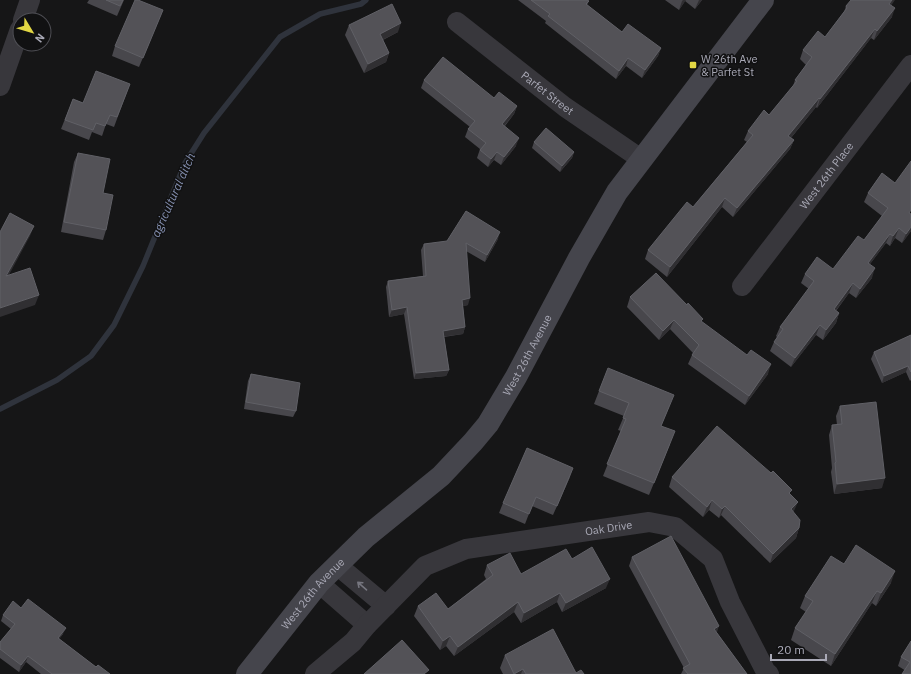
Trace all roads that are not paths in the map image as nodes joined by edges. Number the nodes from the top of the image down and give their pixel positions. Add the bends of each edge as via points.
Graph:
1 (30, 0) edge
2 (763, 0) edge
3 (26, 12) edge
4 (457, 22) dead end
5 (12, 52) edge
6 (911, 65) edge
7 (0, 86) edge
8 (641, 159) junction
9 (742, 286) dead end
10 (337, 565) junction
11 (319, 583) junction
12 (386, 606) junction
13 (367, 625) junction
14 (247, 674) edge
15 (315, 674) edge
16 (768, 674) edge

1 - 3 street
2 - 8 street, West 26th Avenue
4 - 8 street, Parfet Street via 565,107
5 - 7 street
6 - 9 street, West 26th Place
8 - 10 street, West 26th Avenue via 598,223 488,424 441,476 366,537
10 - 11 street, West 26th Avenue
12 -> 10 street
11 - 13 street
11 - 14 street, West 26th Avenue
12 - 13 street, Oak Drive
12 - 16 street, Oak Drive via 425,566 466,550 650,522 675,526 713,559 730,602
13 - 15 street, Oak Drive via 353,642

